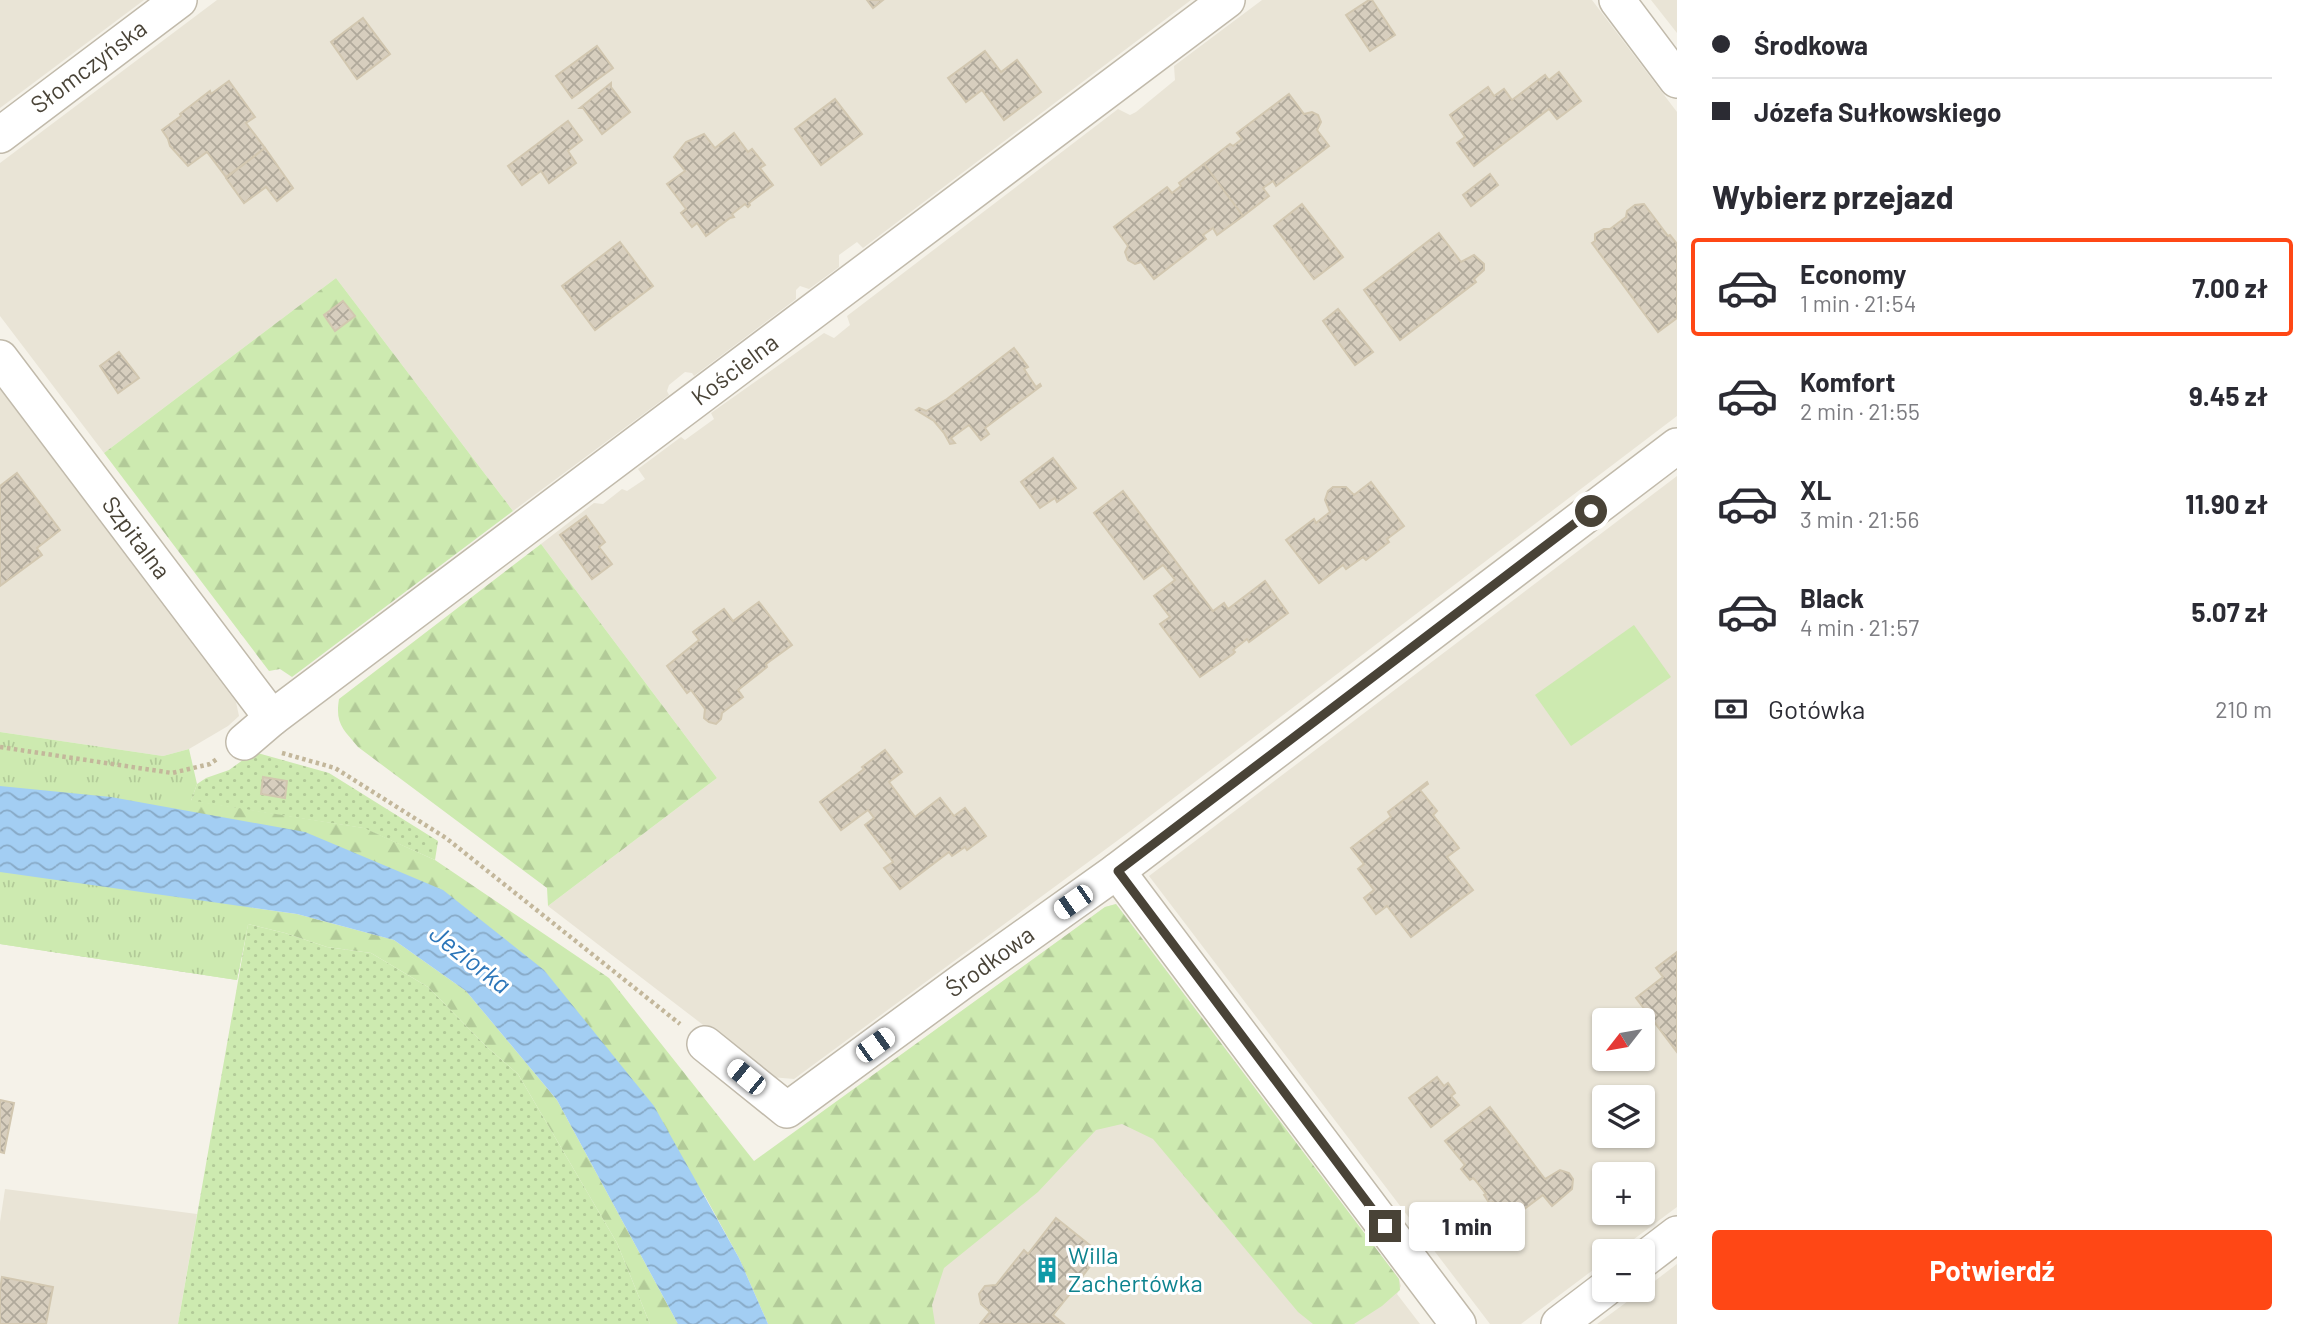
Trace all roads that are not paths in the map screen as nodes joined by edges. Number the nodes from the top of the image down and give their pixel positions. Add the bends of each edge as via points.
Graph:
1 (179, 0) edge
2 (1227, 0) edge
3 (1617, 0) edge
4 (1677, 80) edge
5 (0, 135) edge
6 (0, 358) edge
7 (1677, 446) edge
8 (272, 718) junction
9 (244, 742) road end
10 (1118, 871) junction
11 (705, 1044) road end
12 (1677, 1234) edge
13 (1655, 1251) edge
14 (1592, 1299) edge
15 (1458, 1324) edge
16 (1559, 1324) edge

1 - 5 street, Słomczyńska
2 - 8 street, Kościelna
3 - 4 street
6 - 8 street, Szpitalna
7 - 10 street, Środkowa
8 - 9 street, Kościelna
10 - 11 street, Środkowa via 787,1110
10 - 15 street
12 - 13 street
14 - 16 street

